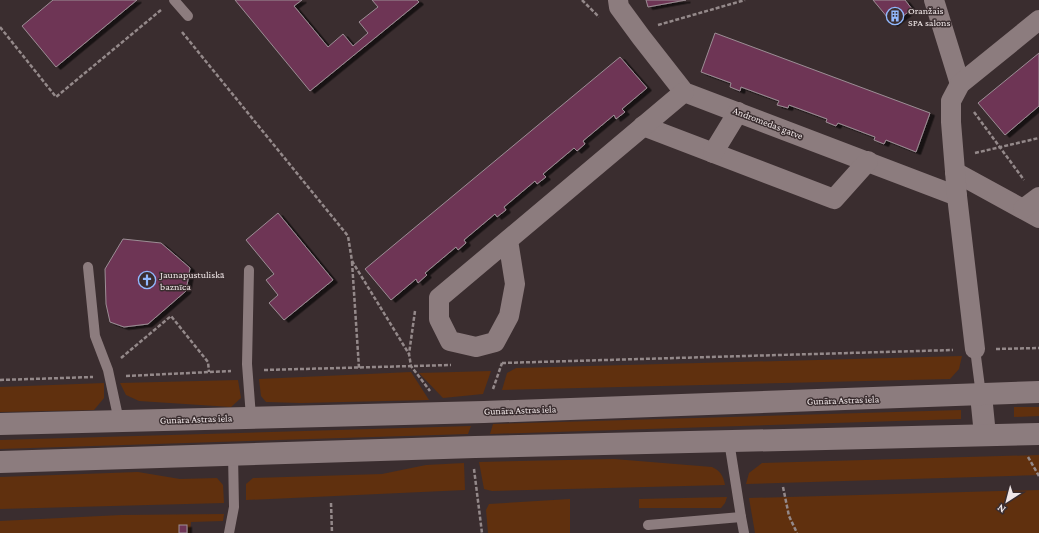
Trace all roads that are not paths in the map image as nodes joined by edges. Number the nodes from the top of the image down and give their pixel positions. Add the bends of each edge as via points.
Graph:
1 (174, 0) edge
2 (618, 0) edge
3 (934, 0) edge
4 (188, 16) dead end
5 (1039, 20) edge
6 (960, 84) junction
7 (684, 92) junction
8 (738, 112) junction
9 (643, 126) junction
10 (713, 153) junction
11 (868, 161) junction
12 (955, 172) junction
13 (957, 196) junction
14 (1035, 205) edge
15 (508, 240) junction
16 (88, 267) dead end
17 (248, 270) dead end
18 (975, 350) joint
19 (1039, 392) edge
20 (981, 395) junction
21 (251, 417) junction
22 (119, 421) junction
23 (0, 424) edge
24 (1039, 434) edge
25 (985, 435) junction
26 (729, 442) junction
27 (233, 454) junction
28 (0, 462) edge
29 (741, 517) junction
30 (648, 525) dead end
31 (229, 533) edge
32 (744, 533) edge

1 - 4 lane
2 - 7 street via 619,7
3 - 6 street
5 - 6 street
6 - 12 street via 951,101 950,122
7 - 8 street, Andromedas gatve
7 - 9 street
8 - 10 street
8 - 11 street, Andromedas gatve
9 - 10 street
9 - 15 street
10 - 11 street via 834,199
11 - 13 street, Andromedas gatve
12 - 13 street
12 - 14 street
13 - 18 street
15 - 15 street via 439,298 439,319 450,340 476,347 495,342 509,316 515,284
16 - 22 lane via 95,336 108,370
17 - 21 lane via 248,371
18 - 20 lane
19 - 20 main road, Gunāra Astras iela
20 - 21 main road, Gunāra Astras iela
20 - 25 main road
21 - 22 main road, Gunāra Astras iela
22 - 23 main road, Gunāra Astras iela
24 - 25 main road
25 - 26 main road
26 - 27 main road
26 - 29 lane
27 - 28 main road
27 - 31 lane via 234,507
29 - 30 lane
29 - 32 lane

